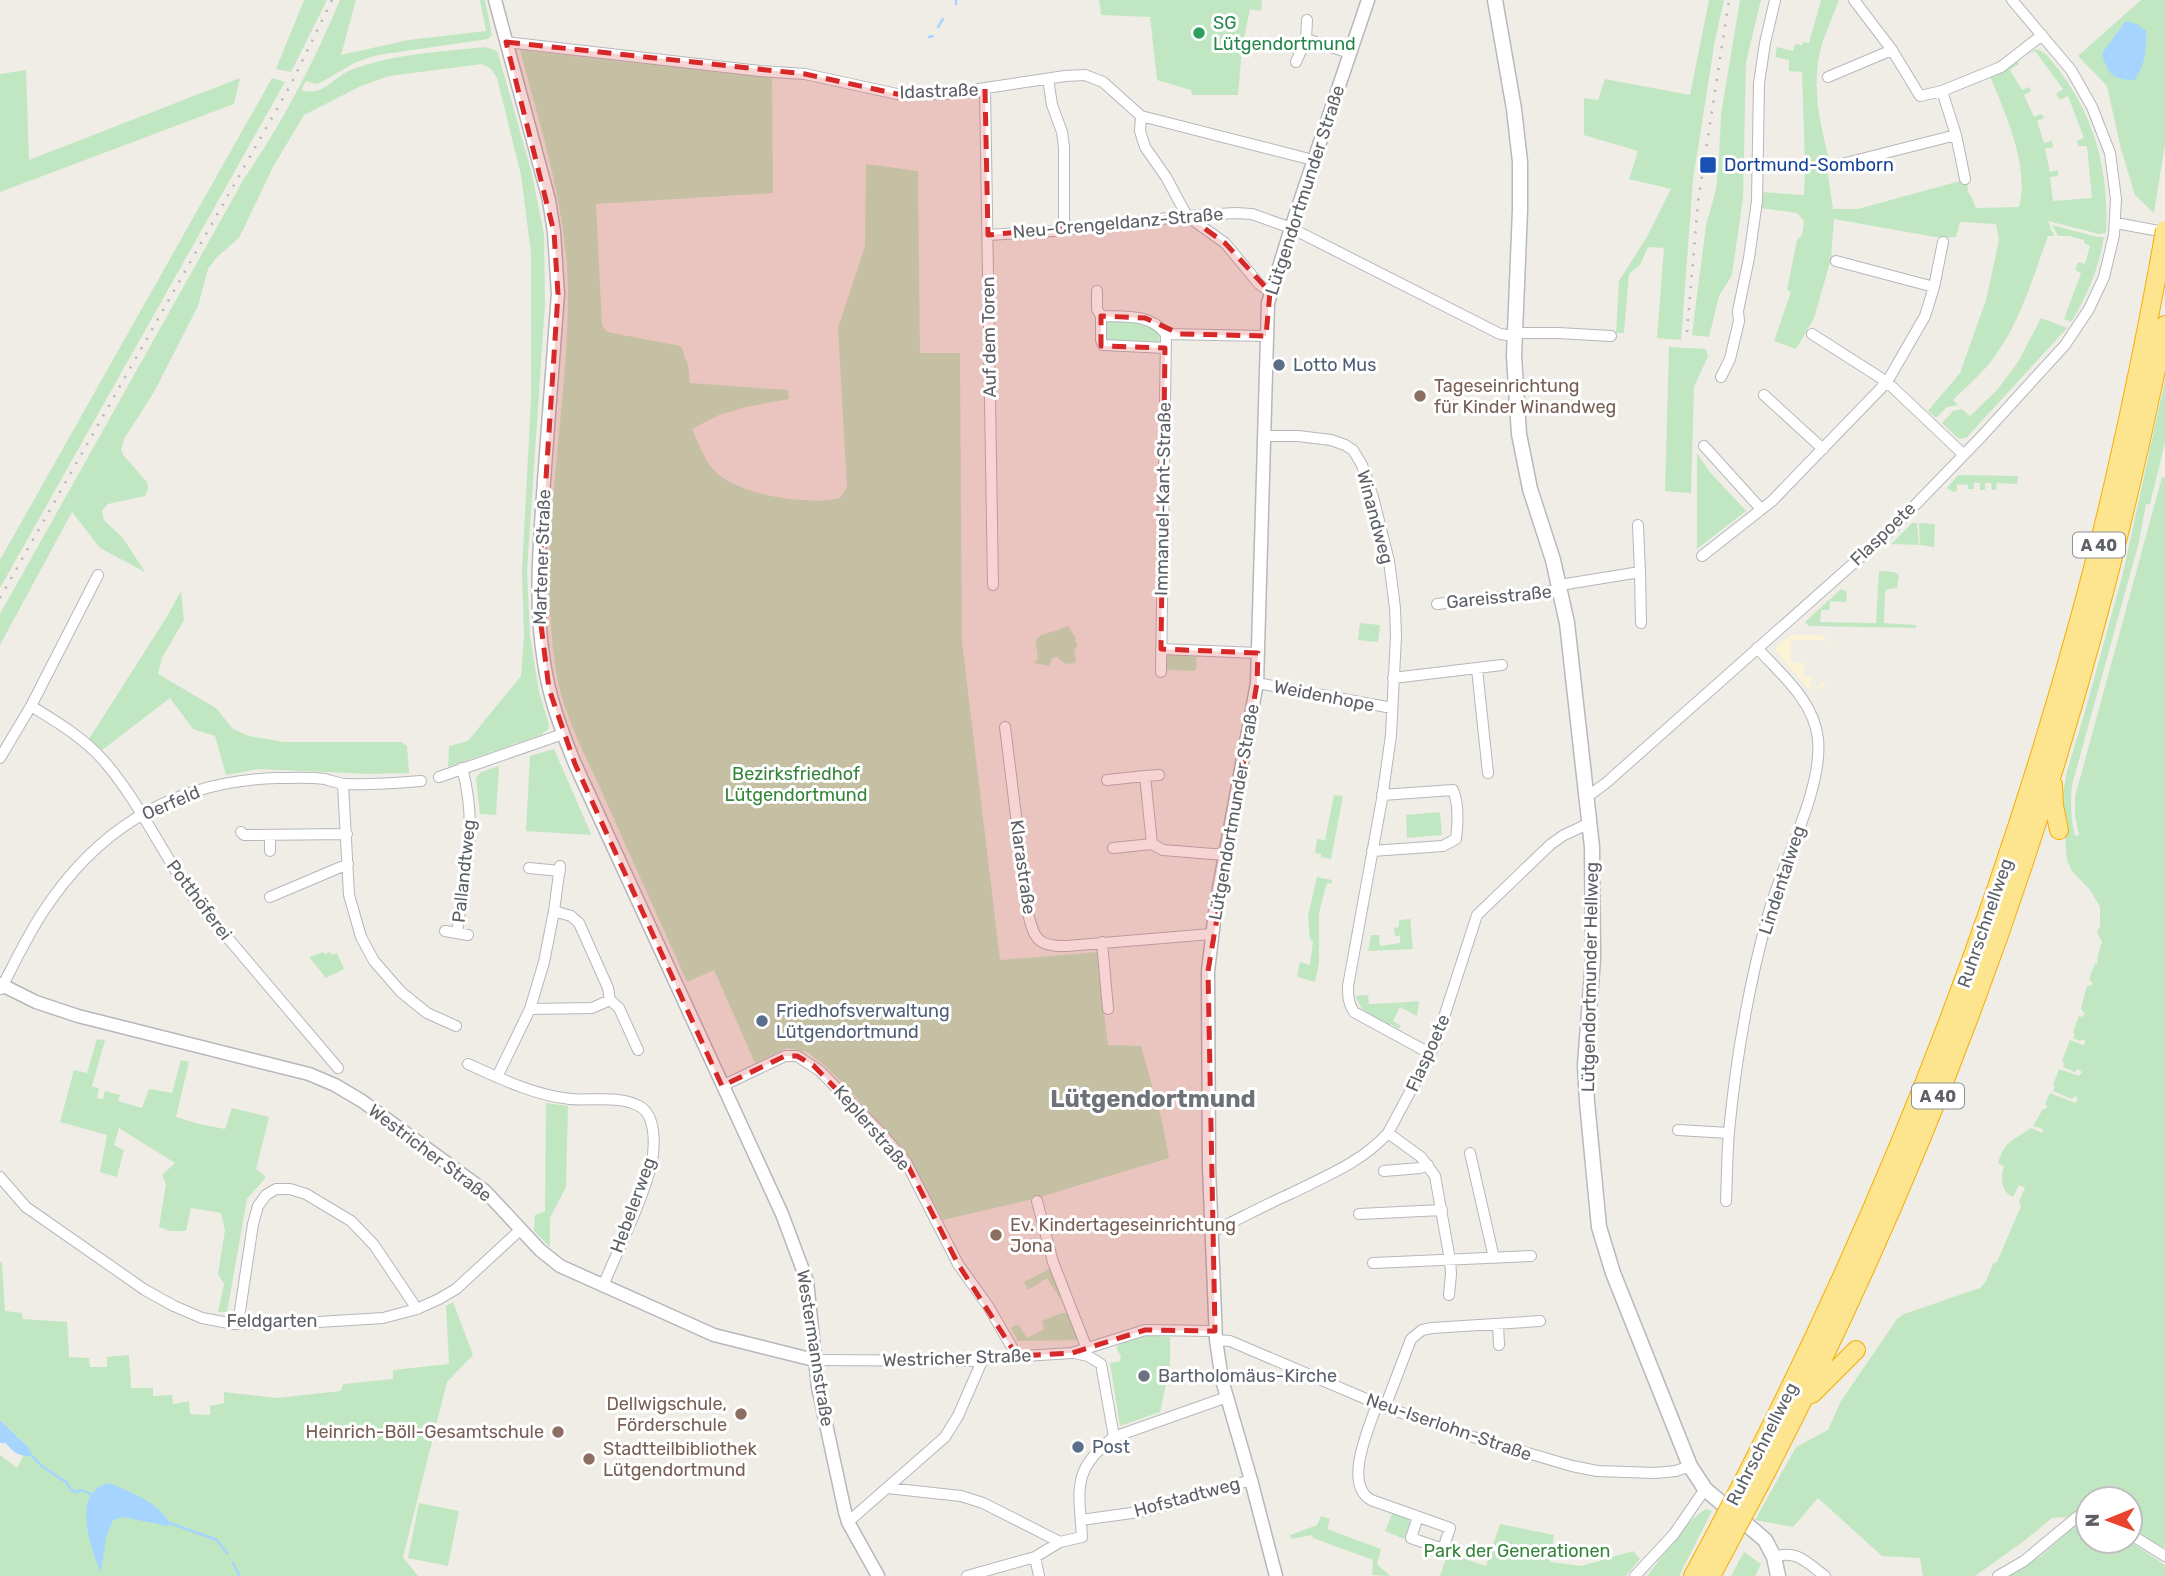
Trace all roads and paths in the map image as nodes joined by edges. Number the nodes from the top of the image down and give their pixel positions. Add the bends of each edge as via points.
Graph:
1 (495, 0) edge
2 (1368, 0) edge
3 (1495, 0) edge
4 (1774, 0) edge
5 (1854, 0) edge
6 (2012, 0) edge
7 (1307, 20) dead end
8 (2042, 35) junction
9 (1306, 39) junction
10 (506, 42) junction
11 (1892, 50) junction
12 (1350, 53) junction
13 (1296, 62) dead end
14 (1828, 77) dead end
15 (1048, 79) junction
16 (985, 89) junction
17 (1942, 91) junction
18 (1141, 116) junction
19 (1956, 135) junction
20 (1313, 160) junction
21 (1834, 166) dead end
22 (1965, 178) dead end
23 (1217, 214) junction
24 (1187, 216) junction
25 (2116, 223) junction
26 (1291, 228) junction
27 (1064, 229) junction
28 (2165, 231) edge
29 (988, 234) junction
30 (1214, 234) junction
31 (1943, 242) dead end
32 (1836, 261) dead end
33 (1934, 287) junction
34 (1097, 291) dead end
35 (1270, 292) junction
36 (1101, 316) junction
37 (2165, 325) edge
38 (1166, 334) junction
39 (1812, 334) dead end
40 (1514, 335) junction
41 (1266, 336) junction
42 (1611, 337) dead end
43 (1165, 348) junction
44 (1721, 376) dead end
45 (1887, 382) junction
46 (1764, 394) dead end
47 (1264, 436) junction
48 (1704, 446) dead end
49 (1823, 449) junction
50 (1963, 454) junction
51 (1761, 509) junction
52 (1638, 525) dead end
53 (1702, 556) dead end
54 (1640, 572) junction
55 (98, 575) dead end
56 (993, 586) dead end
57 (1561, 587) junction
58 (1437, 604) dead end
59 (1642, 623) dead end
60 (1757, 648) junction
61 (1161, 649) junction
62 (1258, 653) junction
63 (1502, 665) dead end
64 (1477, 669) junction
65 (1161, 672) dead end
66 (1393, 678) junction
67 (1257, 683) junction
68 (31, 706) junction
69 (1392, 708) junction
70 (1005, 727) dead end
71 (563, 734) junction
72 (2058, 756) junction
73 (0, 758) edge
74 (462, 768) junction
75 (1488, 772) dead end
76 (1159, 775) dead end
77 (439, 776) dead end
78 (1145, 776) junction
79 (1107, 780) dead end
80 (421, 781) dead end
81 (343, 784) junction
82 (1382, 795) junction
83 (1587, 797) junction
84 (142, 813) junction
85 (1590, 823) junction
86 (2059, 830) dead end
87 (241, 832) dead end
88 (347, 834) junction
89 (270, 835) junction
90 (1152, 844) junction
91 (1113, 848) dead end
92 (270, 851) dead end
93 (1372, 851) junction
94 (1225, 855) junction
95 (348, 864) junction
96 (528, 868) dead end
97 (270, 897) dead end
98 (554, 911) junction
99 (445, 931) dead end
100 (457, 933) junction
101 (1212, 934) junction
102 (468, 935) dead end
103 (1102, 942) junction
104 (1, 987) edge
105 (610, 1000) junction
106 (530, 1009) junction
107 (1108, 1009) dead end
108 (456, 1026) dead end
109 (638, 1050) dead end
110 (1431, 1054) junction
111 (468, 1064) dead end
112 (338, 1069) dead end
113 (497, 1077) junction
114 (722, 1086) junction
115 (1678, 1130) dead end
116 (1388, 1133) junction
117 (1729, 1133) junction
118 (1469, 1153) dead end
119 (1428, 1165) junction
120 (1384, 1171) dead end
121 (0, 1177) edge
122 (1726, 1200) dead end
123 (1037, 1201) dead end
124 (1441, 1210) junction
125 (1359, 1214) dead end
126 (520, 1230) junction
127 (1211, 1230) junction
128 (1531, 1256) dead end
129 (1494, 1258) junction
130 (1450, 1260) junction
131 (1373, 1263) dead end
132 (603, 1286) junction
133 (1448, 1295) dead end
134 (417, 1309) junction
135 (1540, 1321) dead end
136 (238, 1324) junction
137 (1498, 1324) junction
138 (1216, 1336) junction
139 (1117, 1338) junction
140 (1499, 1345) dead end
141 (1087, 1349) junction
142 (1856, 1350) dead end
143 (1072, 1353) junction
144 (1017, 1356) junction
145 (814, 1360) junction
146 (982, 1361) junction
147 (1101, 1364) junction
148 (1227, 1397) junction
149 (1381, 1406) junction
150 (1791, 1426) junction
151 (1114, 1437) junction
152 (1690, 1466) junction
153 (1251, 1480) junction
154 (1753, 1480) junction
155 (887, 1488) junction
156 (1705, 1489) junction
157 (1418, 1517) dead end
158 (2074, 1519) edge
159 (1080, 1520) junction
160 (848, 1522) junction
161 (1721, 1541) junction
162 (1060, 1542) junction
163 (2144, 1543) edge
164 (1035, 1556) junction
165 (2165, 1556) edge
166 (1774, 1557) junction
167 (878, 1576) edge
168 (967, 1576) edge
169 (1039, 1576) edge
170 (1276, 1576) edge
171 (1635, 1576) edge
172 (1693, 1576) edge
173 (1711, 1576) edge
174 (1778, 1576) edge
175 (1825, 1576) edge
176 (1998, 1576) edge

1 - 10 street, Martener Straße
2 - 12 street, Lütgendortmunder Straße
3 - 40 main road, Lütgendortmunder Hellweg via 1520,162
4 - 44 street via 1759,83 1756,201 1749,258 1730,359
5 - 11 street
6 - 8 street, Flaspoete
7 - 9 street
8 - 17 street via 2001,66
8 - 25 street, Flaspoete via 2071,70 2101,126 2113,172
9 - 12 street
9 - 13 street
10 - 16 street, Idastraße via 805,74 897,94
10 - 71 street, Martener Straße via 549,200 557,266 538,601 544,664
11 - 14 street
11 - 17 street via 1920,96
12 - 20 street, Lütgendortmunder Straße
15 - 16 street, Idastraße
15 - 18 street, Idastraße via 1096,78
15 - 27 street via 1064,147
16 - 29 street, Auf dem Toren
17 - 19 street
18 - 20 street, Idastraße
18 - 24 street via 1145,147
19 - 21 street
19 - 22 street
20 - 26 street, Lütgendortmunder Straße
23 - 24 street, Neu-Crengeldanz-Straße
23 - 26 street, Neu-Crengeldanz-Straße via 1252,214
23 - 30 street via 1210,224
24 - 27 street, Neu-Crengeldanz-Straße
24 - 30 street
25 - 28 street
25 - 50 street, Flaspoete via 2104,276 2077,329
26 - 35 street, Lütgendortmunder Straße
26 - 40 street, Neu-Crengeldanz-Straße via 1500,334
27 - 29 street, Neu-Crengeldanz-Straße
28 - 154 highway, Ruhrschnellweg / A 40, bridge via 2127,424 2084,603 1992,906 1880,1192
29 - 56 street, Auf dem Toren
30 - 35 street
31 - 33 street
32 - 33 street
33 - 45 street via 1925,316
34 - 36 street
35 - 41 street, Lütgendortmunder Straße
36 - 38 street via 1145,318
36 - 43 street via 1103,345
37 - 72 highway, Ruhrschnellweg / A 40 via 2115,550
38 - 41 street
38 - 43 street, Immanuel-Kant-Straße
39 - 45 street
40 - 42 street
40 - 57 main road, Lütgendortmunder Hellweg via 1522,454
41 - 47 street, Lütgendortmunder Straße
43 - 61 street, Immanuel-Kant-Straße
45 - 49 street
45 - 50 street
46 - 49 street
47 - 62 street, Lütgendortmunder Straße
47 - 66 street, Winandweg via 1331,440 1358,457 1389,561 1396,636
48 - 51 street
49 - 51 street
50 - 60 street, Flaspoete via 1891,530
51 - 53 street
52 - 54 street
54 - 57 street, Gareisstraße
54 - 59 street
55 - 68 street
57 - 58 street, Gareisstraße
57 - 83 main road, Lütgendortmunder Hellweg
60 - 83 street, Flaspoete
60 - 117 street, Lindentalweg via 1808,707 1819,754 1767,919 1741,1039
61 - 62 street
61 - 65 street, Immanuel-Kant-Straße
62 - 67 street, Lütgendortmunder Straße
63 - 64 street
64 - 66 street
64 - 75 street
66 - 69 street, Winandweg
67 - 69 street, Weidenhope
67 - 94 street, Lütgendortmunder Straße
68 - 73 street
68 - 84 street, Potthöferei via 87,744
69 - 82 street, Winandweg
70 - 103 street, Klarastraße via 1034,934 1052,946
71 - 74 street
71 - 114 street, Martener Straße
72 - 86 highway via 2053,795
72 - 150 highway, Ruhrschnellweg / A 40 via 2008,910 1938,1099
74 - 77 street
74 - 100 street, Pallandtweg via 471,842
76 - 78 street
78 - 79 street
78 - 90 street
80 - 81 street, Oerfeld
81 - 84 street, Oerfeld via 324,779 248,780 209,787
81 - 88 street
82 - 93 street, Winandweg
82 - 93 street via 1453,790 1456,839 1443,846
83 - 85 main road, Lütgendortmunder Hellweg
84 - 104 street, Oerfeld via 108,838 63,883
84 - 112 street, Potthöferei via 193,897
85 - 110 street, Flaspoete via 1551,844 1477,915
85 - 152 main road, Lütgendortmunder Hellweg via 1593,959 1586,1065 1600,1227 1616,1282
87 - 89 street
88 - 89 street
88 - 95 street
89 - 92 street
90 - 91 street
90 - 94 street via 1163,850
93 - 110 street, Winandweg via 1348,986 1350,1005 1354,1012
94 - 101 street, Lütgendortmunder Straße
95 - 97 street
95 - 108 street via 354,916 374,961 427,1013
96 - 98 street via 560,869
98 - 105 street via 579,923
98 - 106 street
99 - 100 street, Pallandtweg
100 - 102 street, Pallandtweg
101 - 103 street, Klarastraße
101 - 127 street, Lütgendortmunder Straße via 1208,971
103 - 107 street
104 - 126 street, Westricher Straße via 60,1011 309,1074 335,1085 485,1191
105 - 106 street via 592,1008
105 - 109 street via 619,1008
106 - 113 street
110 - 116 street, Flaspoete
111 - 113 street, Hebelerweg
113 - 132 street, Hebelerweg via 561,1097 625,1101 648,1114 651,1167
114 - 144 street, Keplerstraße via 785,1056 797,1056 820,1071 906,1162 958,1264
114 - 145 street, Westermannstraße via 803,1266
115 - 117 street
116 - 119 street
116 - 127 street, Flaspoete via 1379,1144 1335,1172
117 - 122 street, Lindentalweg
118 - 129 street
119 - 120 street
119 - 124 street via 1435,1176
121 - 136 street, Feldgarten via 26,1206 153,1295 202,1318
123 - 141 street via 1053,1262
124 - 125 street
124 - 130 street
126 - 132 street, Westricher Straße via 560,1266
126 - 134 street, Feldgarten via 456,1289
127 - 138 street, Lütgendortmunder Straße
128 - 129 street
129 - 130 street
130 - 131 street
130 - 133 street
132 - 145 street, Westricher Straße via 714,1335
134 - 136 street, Feldgarten via 383,1318
134 - 136 street via 351,1221 306,1194 276,1189 258,1206
135 - 137 street
137 - 140 street
137 - 149 street via 1417,1333
138 - 139 street, Westricher Straße via 1145,1330
138 - 148 street, Lütgendortmunder Straße
138 - 149 street, Neu-Iserlohn-Straße
139 - 141 street, Westricher Straße
139 - 147 street via 1103,1349
141 - 143 street, Westricher Straße
142 - 150 highway via 1817,1388
143 - 144 street, Westricher Straße
143 - 147 street
144 - 146 street, Westricher Straße
145 - 146 street, Westricher Straße
145 - 160 street, Westermannstraße
146 - 155 street via 945,1437
147 - 151 street
148 - 151 street
148 - 153 street, Lütgendortmunder Straße
149 - 152 street, Neu-Iserlohn-Straße via 1584,1469 1665,1473
149 - 157 street via 1359,1456 1359,1487 1371,1500
150 - 154 highway, Ruhrschnellweg / A 40
151 - 159 street via 1084,1467 1079,1481
152 - 156 main road, Lütgendortmunder Hellweg
153 - 159 street, Hofstadtweg via 1146,1511
153 - 170 street, Lütgendortmunder Straße
154 - 161 highway, Ruhrschnellweg / A 40, bridge
155 - 160 street
155 - 162 street via 961,1496
156 - 166 main road, Lütgendortmunder Hellweg via 1764,1539
156 - 171 street via 1674,1534
158 - 176 street
159 - 162 street via 1082,1537
160 - 167 street, Westermannstraße
161 - 172 highway, Ruhrschnellweg / A 40
161 - 173 highway, Ruhrschnellweg / A 40
162 - 164 street
163 - 165 street
164 - 168 street
164 - 169 street
166 - 174 main road, Lütgendortmunder Hellweg
166 - 175 street via 1795,1555

